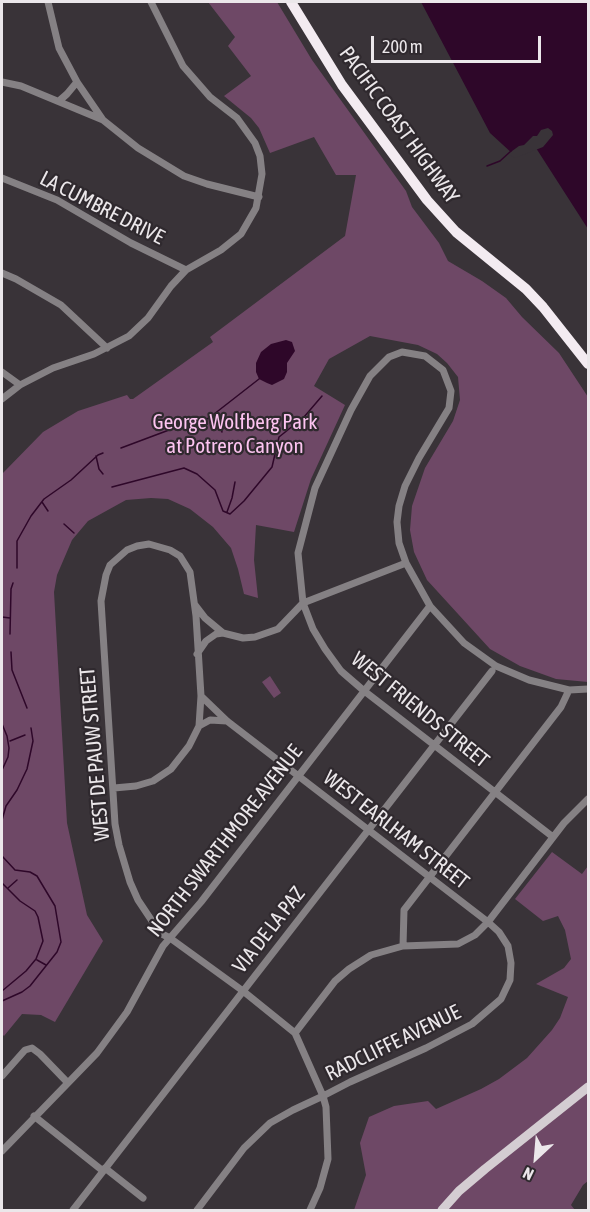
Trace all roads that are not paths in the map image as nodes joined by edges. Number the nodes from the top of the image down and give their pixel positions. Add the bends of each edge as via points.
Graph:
1 (48, 2) edge
2 (151, 2) edge
3 (291, 2) edge
4 (2, 82) edge
5 (77, 82) junction
6 (59, 101) junction
7 (103, 120) junction
8 (2, 178) edge
9 (259, 197) junction
10 (186, 270) junction
11 (2, 273) edge
12 (107, 348) junction
13 (588, 364) edge
14 (2, 372) edge
15 (20, 385) junction
16 (2, 399) edge
17 (406, 563) junction
18 (303, 603) junction
19 (195, 605) junction
20 (430, 606) junction
21 (221, 633) junction
22 (197, 654) junction
23 (492, 671) dead end
24 (588, 689) edge
25 (363, 690) junction
26 (569, 690) junction
27 (201, 696) junction
28 (227, 721) junction
29 (199, 726) junction
30 (434, 744) junction
31 (298, 775) junction
32 (114, 788) junction
33 (496, 793) junction
34 (588, 799) edge
35 (368, 830) junction
36 (553, 837) junction
37 (429, 878) junction
38 (488, 922) junction
39 (160, 933) junction
40 (170, 938) junction
41 (163, 946) junction
42 (403, 946) junction
43 (243, 991) junction
44 (295, 1033) junction
45 (2, 1076) edge
46 (68, 1083) junction
47 (588, 1087) edge
48 (323, 1096) junction
49 (34, 1116) junction
50 (2, 1151) edge
51 (104, 1169) junction
52 (143, 1198) dead end
53 (73, 1210) edge
54 (198, 1210) edge
55 (310, 1210) edge
56 (442, 1210) edge

1 - 5 street via 59,48
2 - 9 street via 183,66 210,97 237,118 255,143 262,174
3 - 13 highway, PACIFIC COAST HIGHWAY via 342,85 437,212 526,289
4 - 6 street
5 - 6 street
5 - 7 street
6 - 7 street
7 - 9 street via 138,148 184,176
8 - 10 street, LA CUMBRE DRIVE via 57,200
9 - 10 street via 241,234
10 - 12 street via 139,327
11 - 12 street via 61,305
12 - 15 street
14 - 15 street
15 - 16 street
17 - 18 street
17 - 18 street, WEST FRIENDS STREET via 399,543 399,506 419,458 444,419 451,390 443,370 425,356 402,352 389,357 370,376 315,488 298,553
17 - 20 street
18 - 21 street via 278,629 266,635 243,638
18 - 25 street, WEST FRIENDS STREET via 325,649 341,671
19 - 21 street
19 - 22 street
19 - 32 street, WEST DE PAUW STREET via 190,572 171,550 149,544 137,546 110,565 101,601 101,624
20 - 25 street, NORTH SWARTHMORE AVENUE
20 - 26 street via 464,643 496,666
21 - 22 street via 206,641
22 - 27 street
23 - 30 street, VIA DE LA PAZ
24 - 26 street
25 - 30 street, WEST FRIENDS STREET
25 - 31 street, NORTH SWARTHMORE AVENUE
26 - 33 street via 561,707
27 - 28 street, WEST EARLHAM STREET
27 - 29 street
28 - 29 street via 210,720
28 - 31 street, WEST EARLHAM STREET
29 - 32 street via 171,769 153,781
30 - 33 street, WEST FRIENDS STREET
30 - 35 street, VIA DE LA PAZ
31 - 35 street, WEST EARLHAM STREET
31 - 40 street, NORTH SWARTHMORE AVENUE
32 - 39 street, WEST DE PAUW STREET via 115,824 125,865 138,900
33 - 36 street, WEST FRIENDS STREET
33 - 37 street
34 - 36 street
35 - 37 street, WEST EARLHAM STREET
35 - 43 street, VIA DE LA PAZ
36 - 38 street
37 - 38 street, WEST EARLHAM STREET
37 - 42 street via 404,910
38 - 42 street via 458,944
38 - 48 street, RADCLIFFE AVENUE via 508,946 512,972 501,999 454,1035
39 - 40 street, WEST DE PAUW STREET
39 - 41 street
40 - 41 street, NORTH SWARTHMORE AVENUE
40 - 43 street, WEST DE PAUW STREET
41 - 46 street, NORTH SWARTHMORE AVENUE via 127,1012 97,1053
42 - 44 street via 371,956 349,969
43 - 44 street, WEST DE PAUW STREET
43 - 51 street, VIA DE LA PAZ
44 - 48 street, WEST DE PAUW STREET
45 - 46 street via 21,1054 32,1048
46 - 49 street, NORTH SWARTHMORE AVENUE
47 - 56 main road via 484,1168
48 - 54 street via 270,1123 244,1148
48 - 55 street, RADCLIFFE AVENUE via 328,1159
49 - 50 street, NORTH SWARTHMORE AVENUE
49 - 51 street
51 - 52 street
51 - 53 street, VIA DE LA PAZ

